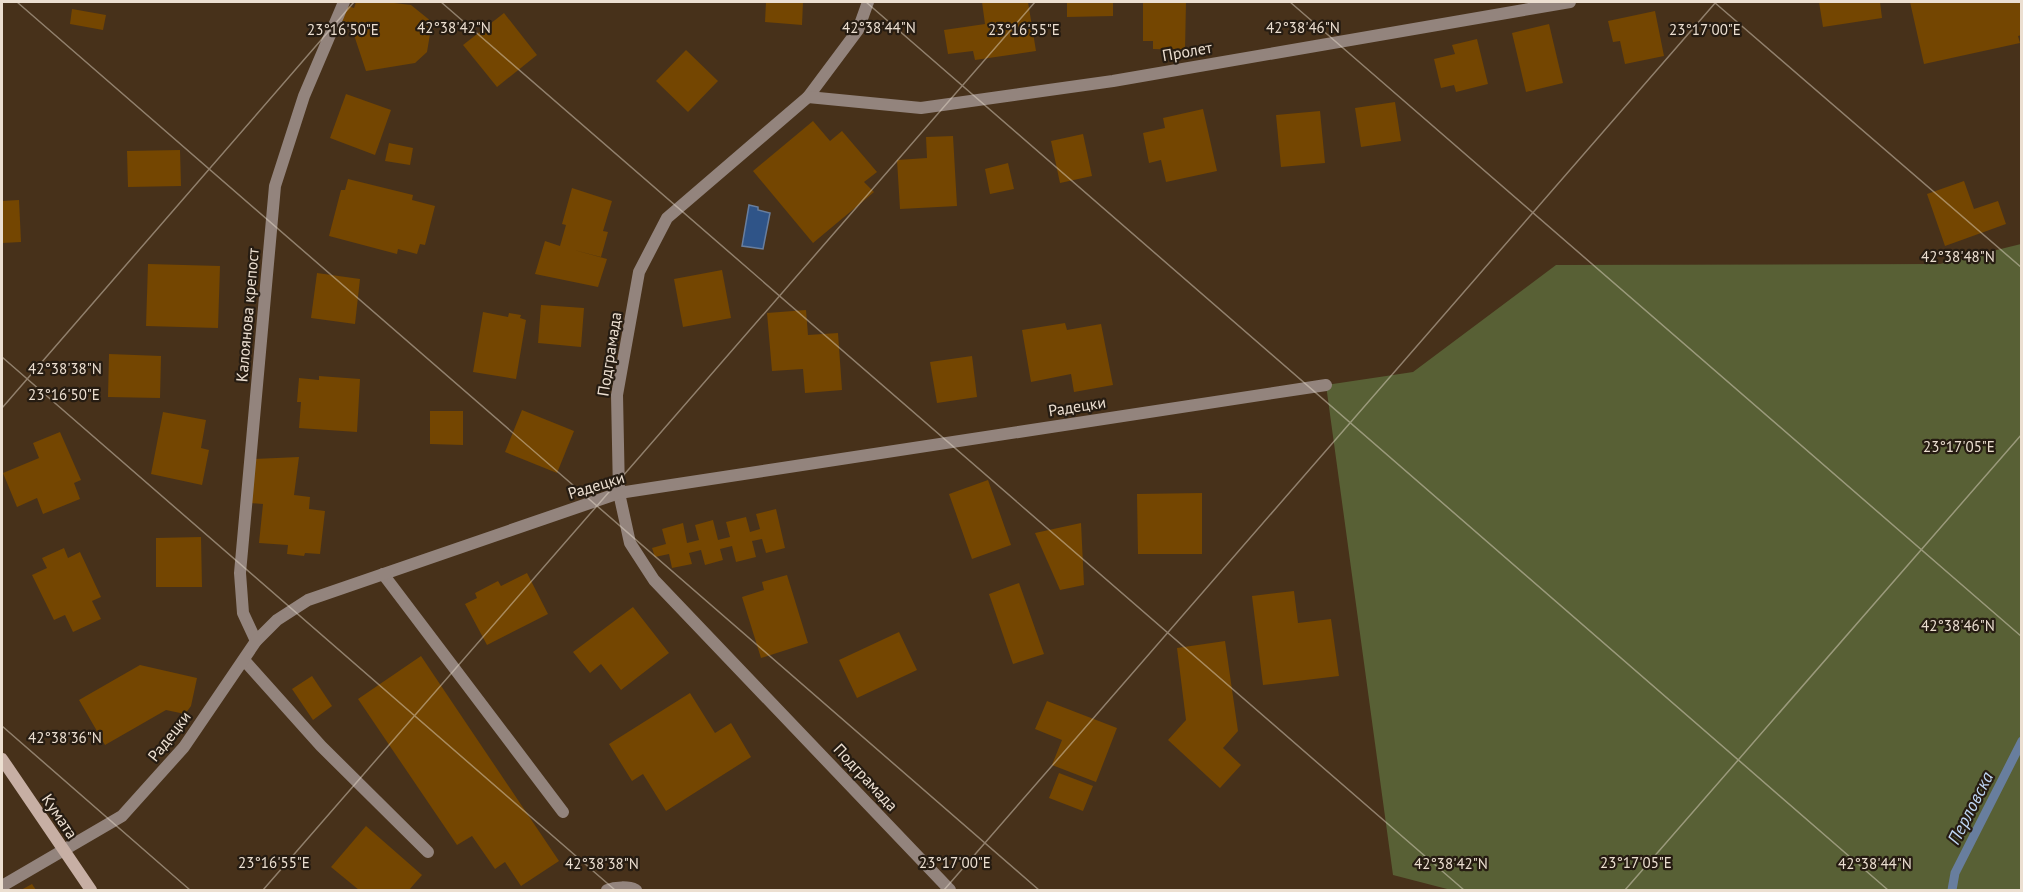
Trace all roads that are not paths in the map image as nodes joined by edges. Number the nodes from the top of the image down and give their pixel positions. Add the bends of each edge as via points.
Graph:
1 (344, 2) edge
2 (868, 2) edge
3 (1570, 2) edge
4 (808, 97) junction
5 (1326, 385) dead end
6 (619, 493) junction
7 (383, 574) junction
8 (256, 641) junction
9 (244, 660) junction
10 (2, 759) edge
11 (563, 812) dead end
12 (64, 851) junction
13 (428, 852) dead end
14 (2, 886) edge
15 (91, 891) edge
16 (607, 891) edge
17 (636, 891) edge
18 (950, 891) edge

1 - 8 street, Калоянова крепост via 304,96 275,186 240,573 243,613
2 - 4 street, Подграмада via 858,30
3 - 4 street, Пролет via 1113,81 921,108
4 - 6 street, Подграмада via 668,218 639,272 617,395
5 - 6 street, Радецки
6 - 7 street, Радецки
6 - 18 street, Подграмада via 630,543 654,580
7 - 8 street, Радецки via 308,600 277,620
7 - 11 street
8 - 9 street, Радецки
9 - 12 street, Радецки via 184,747 122,816
9 - 13 street via 321,746
10 - 12 main road, Кумата
12 - 14 street, Радецки
12 - 15 main road, Кумата
16 - 17 street

